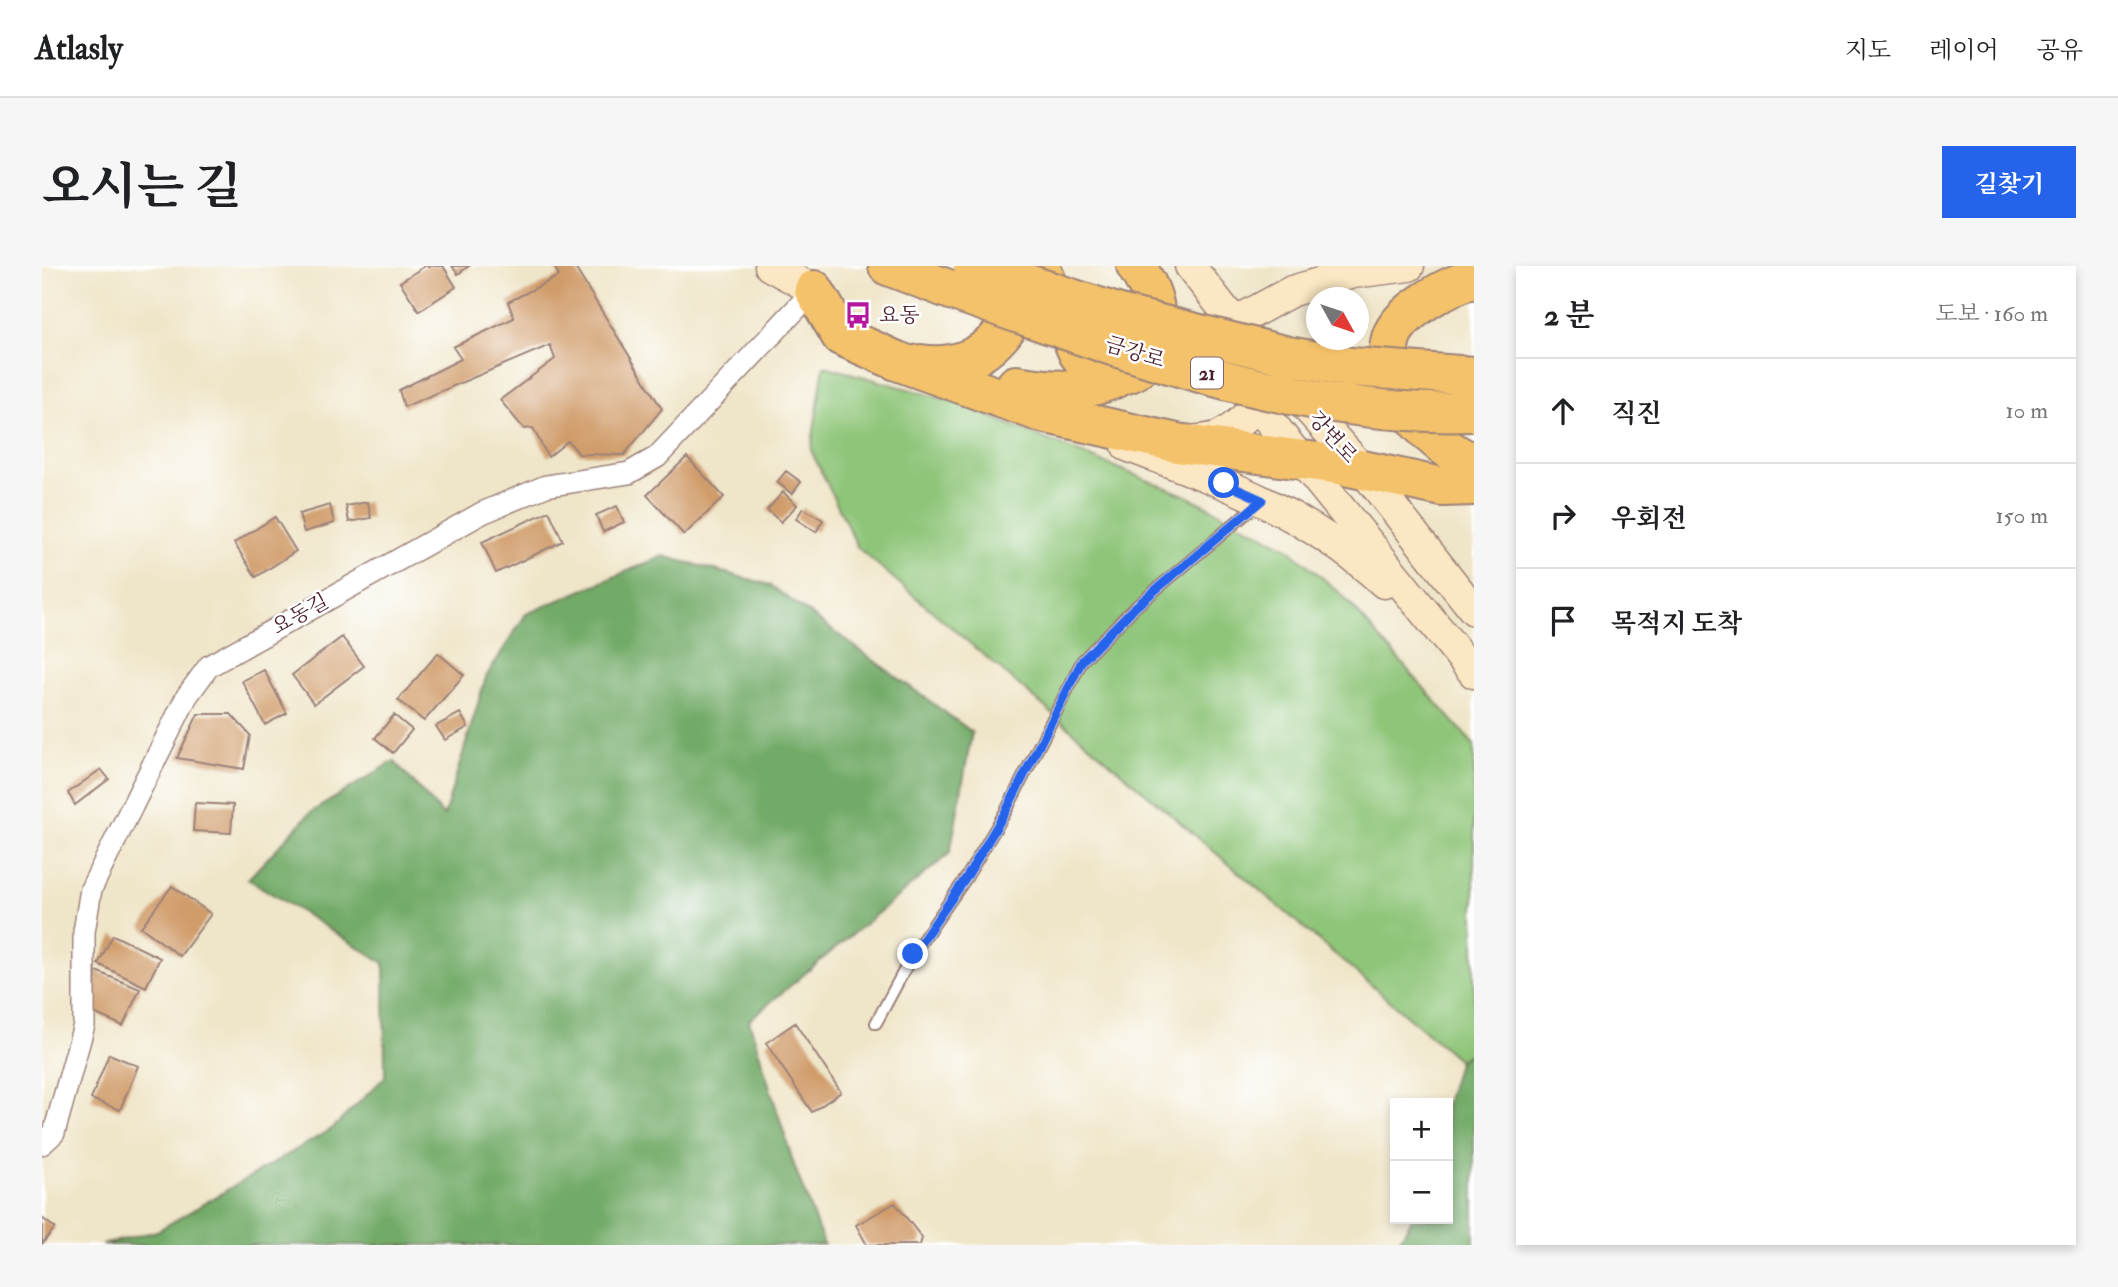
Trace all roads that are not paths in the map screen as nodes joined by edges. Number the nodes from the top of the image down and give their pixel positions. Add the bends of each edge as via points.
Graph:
1 (770, 266) edge
2 (888, 266) edge
3 (1029, 266) edge
4 (1040, 266) edge
5 (1139, 266) edge
6 (1190, 266) edge
7 (1409, 266) edge
8 (1462, 266) edge
9 (1474, 267) edge
10 (961, 278) edge
11 (1474, 279) edge
12 (814, 290) junction
13 (1219, 331) junction
14 (1262, 359) junction
15 (897, 361) junction
16 (944, 364) junction
17 (1134, 369) junction
18 (1474, 376) edge
19 (1256, 404) junction
20 (1474, 412) edge
21 (1042, 413) junction
22 (1177, 443) junction
23 (1301, 460) junction
24 (1474, 463) edge
25 (1363, 470) junction
26 (1474, 486) edge
27 (1262, 500) junction
28 (1474, 610) edge
29 (1448, 641) junction
30 (1474, 673) edge
31 (876, 1023) dead end
32 (42, 1144) edge

1 - 12 main road
2 - 10 highway, 금강로 / 21
3 - 16 highway via 1019,307 998,340 967,360
4 - 17 highway via 1087,366 1103,375
5 - 13 main road, 강변로
5 - 17 highway via 1155,310 1154,340
6 - 13 main road, 강변로
7 - 13 main road via 1353,273 1293,291
8 - 9 highway
10 - 18 highway, 금강로 / 21, bridge via 1351,368
10 - 20 highway, 금강로 / 21, bridge via 1112,345 1320,403 1437,414
11 - 24 highway via 1455,283 1421,303 1391,337 1388,382 1425,430 1454,455
12 - 15 highway via 841,336
12 - 16 highway via 895,347
12 - 32 street, 요동길 via 657,457 629,473 546,486 482,513 209,666 187,696 91,890 84,932 84,1025 54,1133
13 - 14 main road, 강변로
13 - 17 highway
13 - 19 main road
14 - 19 main road via 1265,374
14 - 25 main road, 강변로
15 - 16 highway
15 - 21 highway
16 - 17 highway via 1004,384 1075,392 1101,386
19 - 22 main road via 1219,436
19 - 23 main road
21 - 22 highway
21 - 27 main road
22 - 23 highway
23 - 25 highway
23 - 29 main road
25 - 26 highway via 1442,487
25 - 28 main road, 강변로
27 - 29 main road via 1331,538
27 - 31 lane via 1133,609 1082,661 1006,811 913,954
29 - 30 main road

